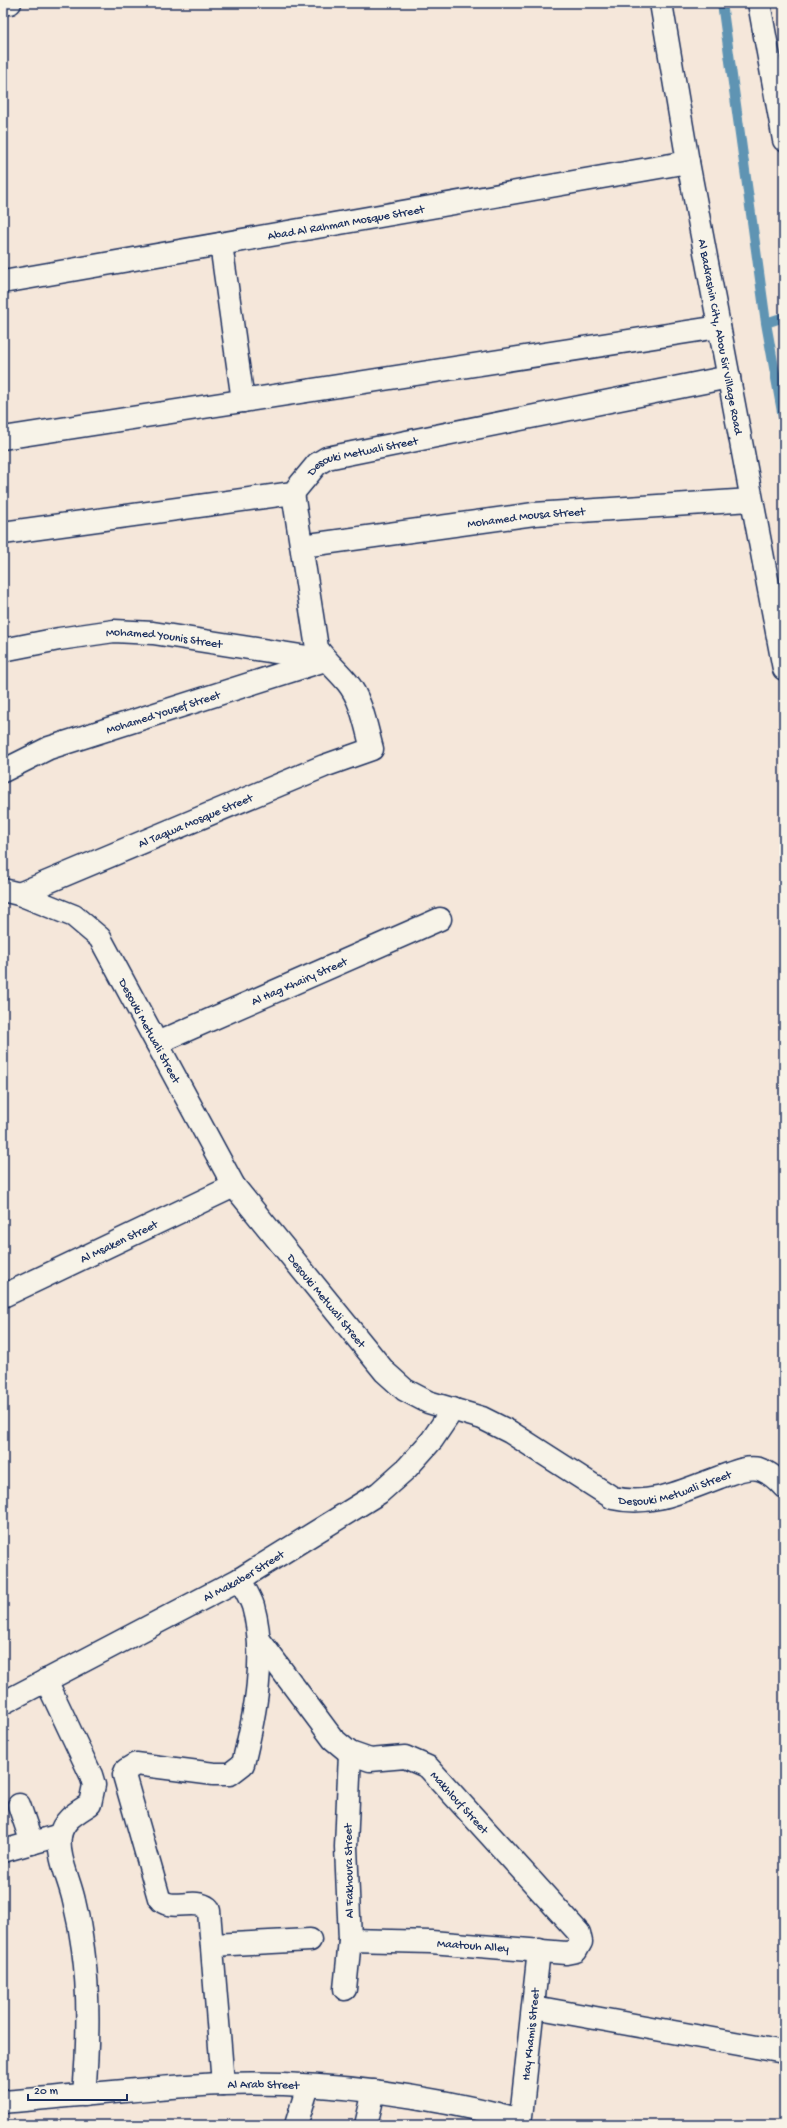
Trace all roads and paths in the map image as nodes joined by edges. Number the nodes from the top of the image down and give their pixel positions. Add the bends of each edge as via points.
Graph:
1 (3, 3) edge
2 (10, 3) edge
3 (661, 3) edge
4 (759, 3) edge
5 (784, 140) edge
6 (688, 162) junction
7 (221, 244) junction
8 (3, 282) edge
9 (720, 327) junction
10 (729, 377) junction
11 (243, 401) junction
12 (3, 438) edge
13 (293, 493) junction
14 (751, 500) junction
15 (3, 533) edge
16 (302, 546) junction
17 (3, 650) edge
18 (325, 660) junction
19 (784, 669) edge
20 (3, 771) edge
21 (11, 892) edge
22 (440, 919) dead end
23 (158, 1043) junction
24 (234, 1186) junction
25 (3, 1296) edge
26 (453, 1409) junction
27 (784, 1487) edge
28 (240, 1579) junction
29 (260, 1641) junction
30 (46, 1680) junction
31 (3, 1703) edge
32 (350, 1753) junction
33 (124, 1775) junction
34 (94, 1785) junction
35 (19, 1805) dead end
36 (60, 1835) junction
37 (32, 1843) junction
38 (3, 1851) edge
39 (579, 1933) joint
40 (310, 1940) dead end
41 (350, 1940) junction
42 (212, 1945) junction
43 (539, 1950) junction
44 (345, 1989) dead end
45 (534, 2007) junction
46 (784, 2052) edge
47 (223, 2084) junction
48 (308, 2086) junction
49 (374, 2091) junction
50 (84, 2095) junction
51 (3, 2102) edge
52 (521, 2117) joint
53 (296, 2125) edge
54 (366, 2125) edge

1 - 2 street
3 - 6 street, Al Badrashin City, Abou Sir Village Road
4 - 5 street
6 - 7 street, Abad Al Rahman Mosque Street
6 - 9 street, Al Badrashin City, Abou Sir Village Road
7 - 8 street, Abad Al Rahman Mosque Street
7 - 11 street
9 - 10 street, Al Badrashin City, Abou Sir Village Road
9 - 11 street
10 - 13 street, Desouki Metwali Street via 327,458 316,464
10 - 14 street, Al Badrashin City, Abou Sir Village Road
11 - 12 street
13 - 15 street
13 - 16 street
14 - 16 street, Mohamed Mousa Street via 534,514
14 - 19 street, Al Badrashin City, Abou Sir Village Road
16 - 18 street via 316,648
17 - 18 street, Mohamed Younis Street via 114,631 153,633
18 - 20 street, Mohamed Yousef Street via 49,748
18 - 21 street, Al Taqwa Mosque Street via 348,683 356,696 372,749
21 - 23 street, Desouki Metwali Street via 74,916 100,938
22 - 23 street, Al Hag Khairy Street
23 - 24 street, Desouki Metwali Street
24 - 25 street, Al Msaken Street
24 - 26 street, Desouki Metwali Street via 385,1372 405,1390 428,1402
26 - 27 street, Desouki Metwali Street via 482,1418 510,1432 613,1498 628,1502 659,1499 743,1469 759,1469 773,1476
26 - 28 street, Al Makaber Street via 432,1440 379,1493
28 - 29 street via 252,1606
28 - 30 street, Al Makaber Street
29 - 32 street, Makhlouf Street via 333,1738
29 - 33 street via 259,1673 243,1764 230,1774 214,1774 136,1764
30 - 31 street, Al Makaber Street
30 - 34 street
32 - 39 street, Makhlouf Street via 370,1760 405,1757 428,1767
32 - 41 street, Al Fakhoura Street via 346,1847
33 - 34 street
33 - 42 street via 159,1898 166,1904 201,1904 208,1908
34 - 36 street via 94,1795 90,1804 69,1818
35 - 37 street
36 - 37 street
36 - 50 street via 62,1855 75,1902 88,1998 88,2047
37 - 38 street
39 - 43 street, Maatouh Alley via 581,1942 576,1951 566,1953
40 - 42 street
41 - 43 street, Maatouh Alley via 431,1942
41 - 44 street, Al Fakhoura Street
42 - 47 street
43 - 45 street, Hay Khamis Street
45 - 46 street
45 - 52 street, Hay Khamis Street
47 - 48 street, Al Arab Street
47 - 50 street, Al Arab Street
48 - 49 street, Al Arab Street
48 - 53 street
49 - 52 street, Al Arab Street via 423,2098 514,2118
49 - 54 street
50 - 51 street, Al Arab Street

